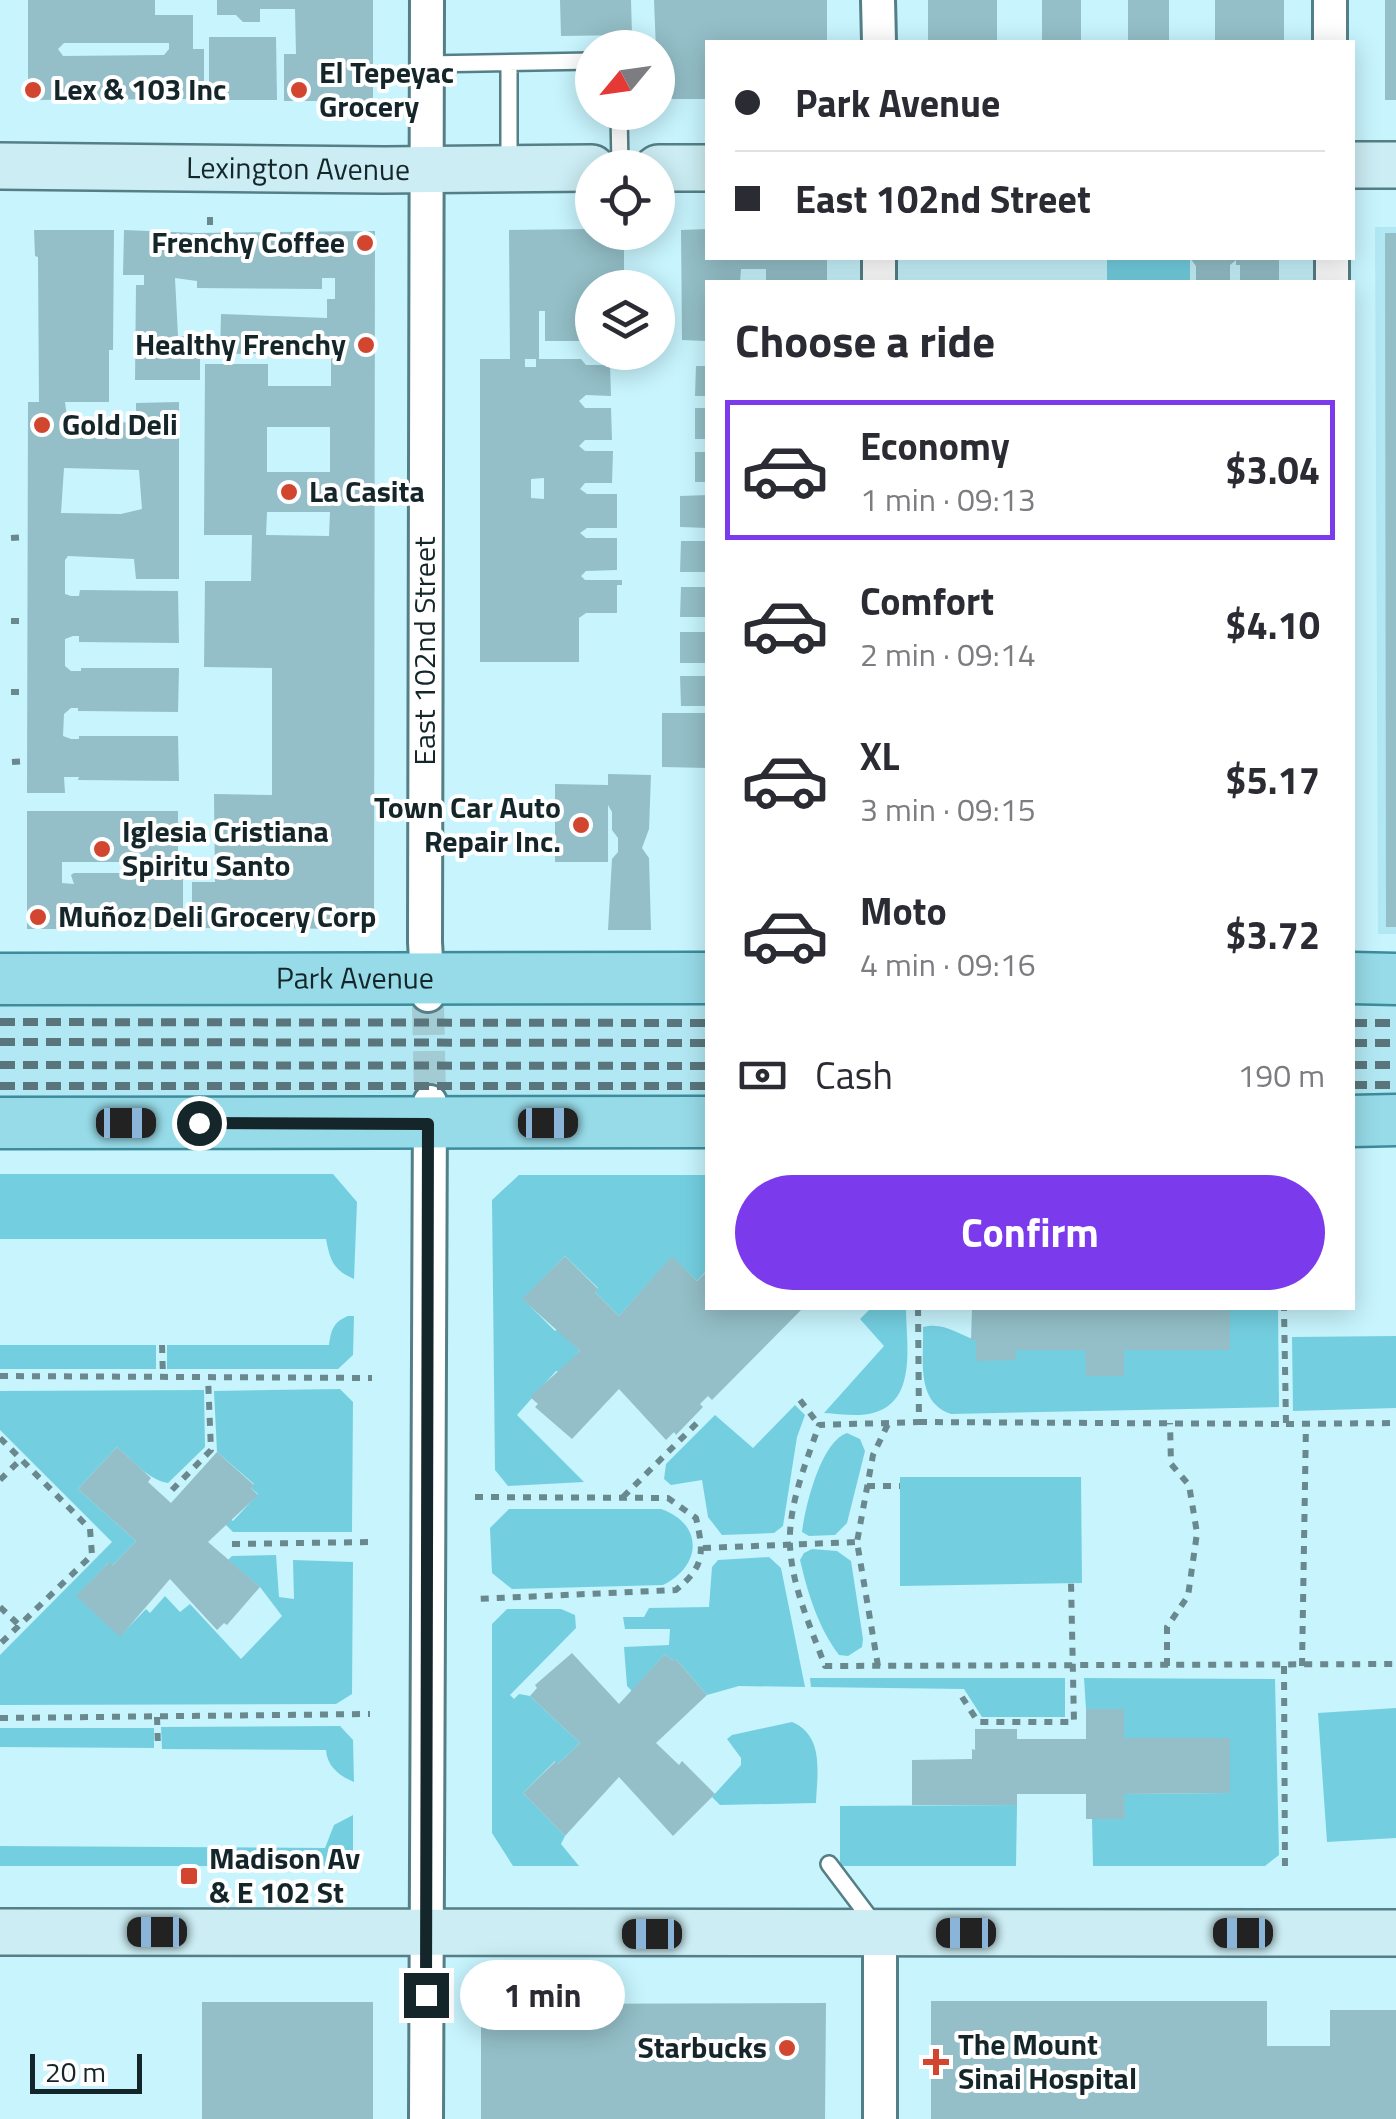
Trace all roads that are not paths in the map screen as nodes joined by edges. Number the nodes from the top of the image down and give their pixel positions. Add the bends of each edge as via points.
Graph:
1 (427, 0) edge
2 (878, 0) edge
3 (1330, 0) edge
4 (878, 40) edge
5 (1330, 40) edge
6 (575, 61) edge
7 (509, 62) junction
8 (427, 64) junction
9 (1396, 164) edge
10 (1355, 165) edge
11 (0, 166) edge
12 (575, 168) edge
13 (675, 168) edge
14 (705, 168) edge
15 (509, 169) junction
16 (426, 170) junction
17 (705, 978) edge
18 (1355, 978) edge
19 (1396, 978) edge
20 (0, 979) edge
21 (427, 991) junction
22 (429, 1111) junction
23 (1355, 1120) edge
24 (1396, 1120) edge
25 (705, 1122) edge
26 (0, 1123) edge
27 (828, 1864) dead end
28 (0, 1932) edge
29 (880, 1932) junction
30 (427, 1933) junction
31 (1396, 1933) edge
32 (426, 2119) edge
33 (880, 2119) edge

1 - 8 street, East 102nd Street
2 - 4 street
3 - 5 street
6 - 7 lane
7 - 8 lane
7 - 15 lane
8 - 16 street, East 102nd Street
9 - 10 main road
11 - 16 main road, Lexington Avenue
12 - 15 main road, Lexington Avenue
13 - 14 main road
15 - 16 main road, Lexington Avenue
16 - 21 street, East 102nd Street
17 - 21 main road, Park Avenue
18 - 19 main road
20 - 21 main road, Park Avenue
22 - 25 main road
22 - 26 main road
22 - 30 street
23 - 24 main road
27 - 29 lane
28 - 30 main road
29 - 30 main road
29 - 31 main road
29 - 33 street
30 - 32 street

